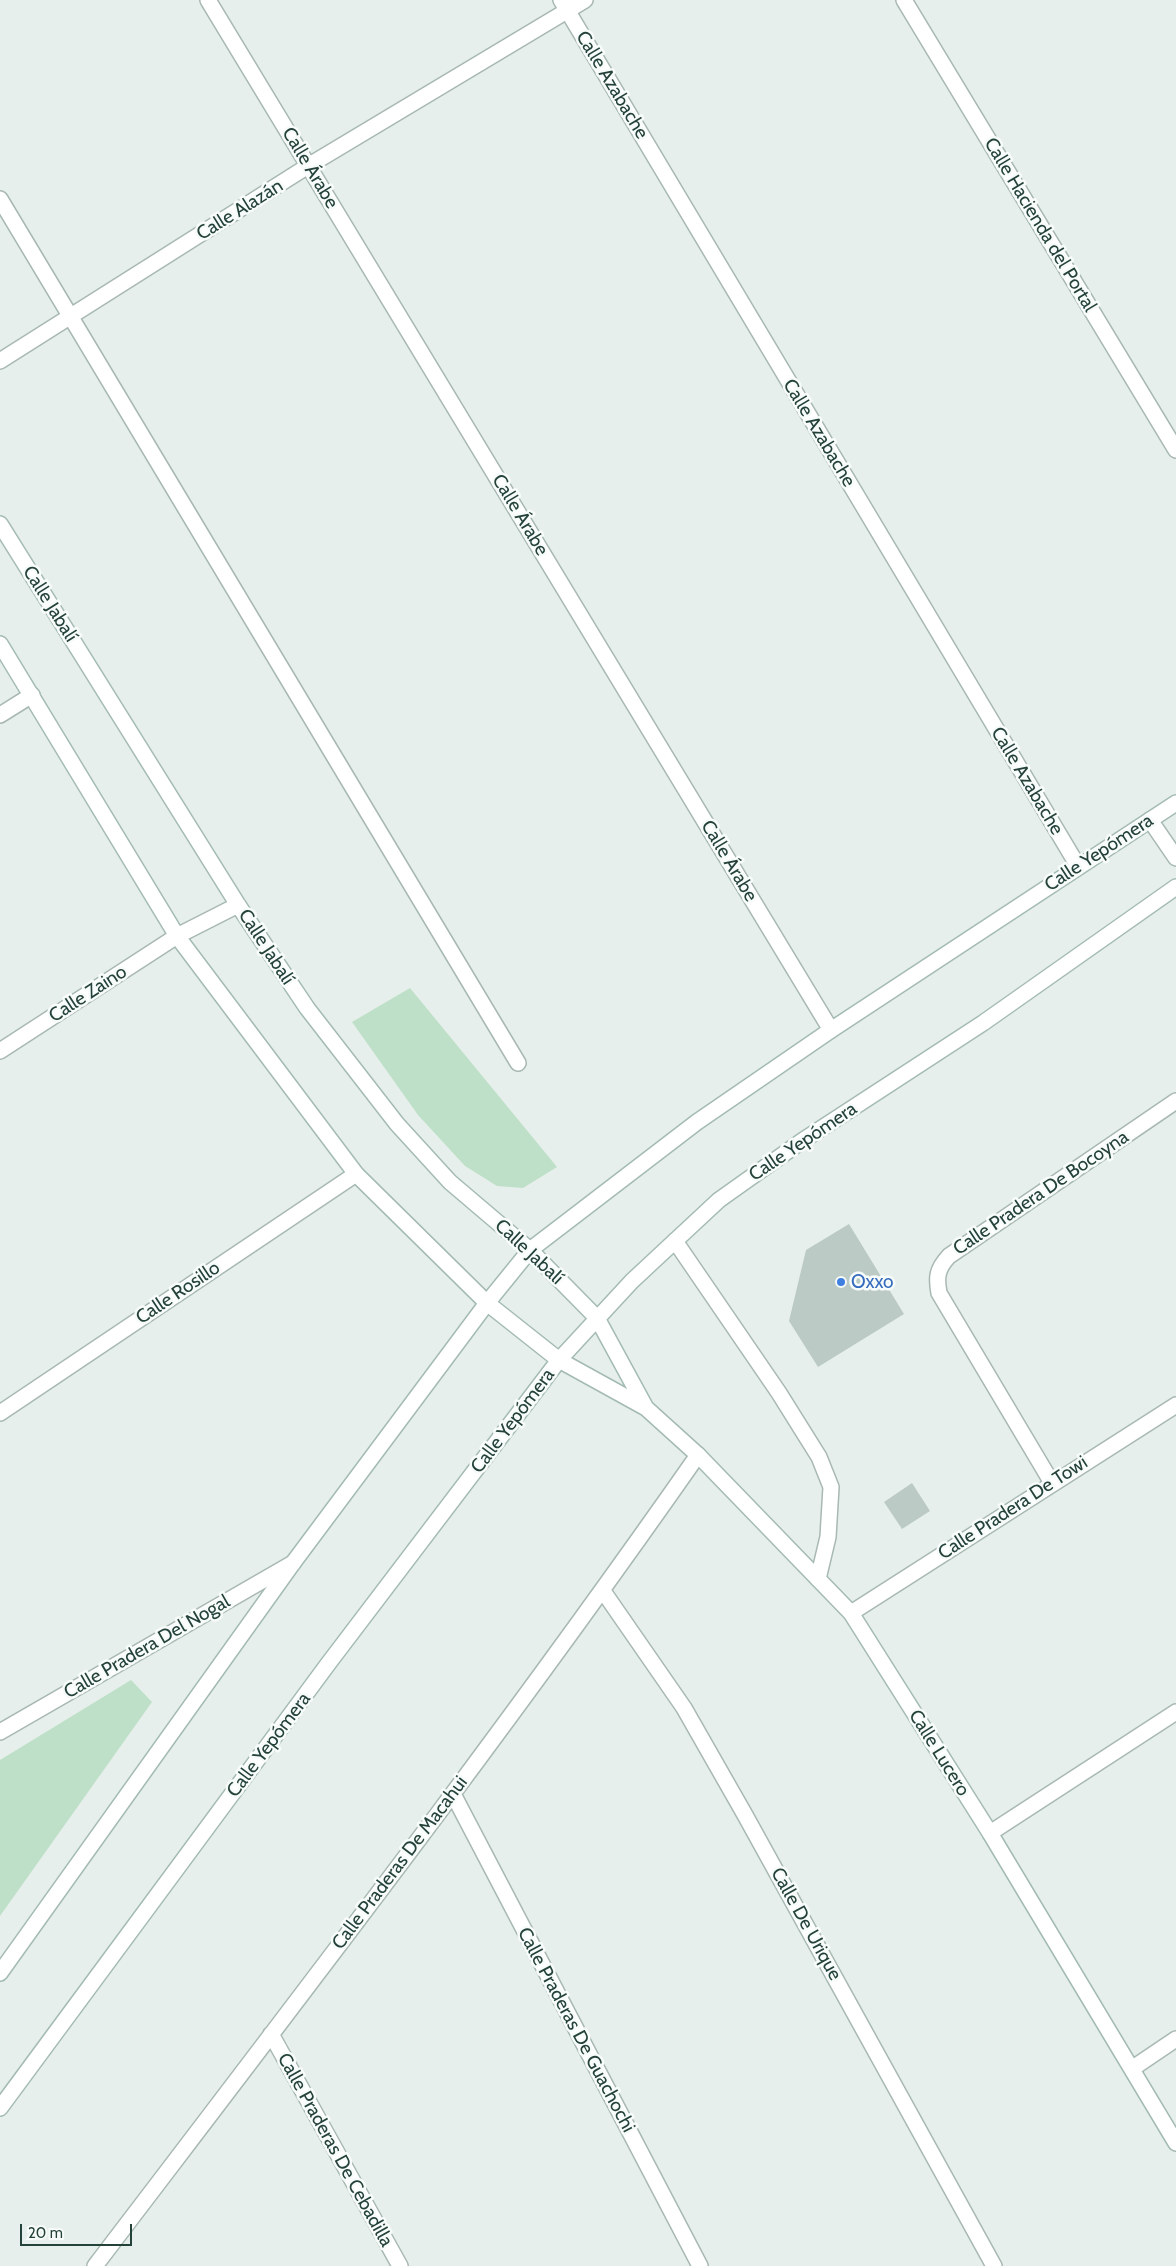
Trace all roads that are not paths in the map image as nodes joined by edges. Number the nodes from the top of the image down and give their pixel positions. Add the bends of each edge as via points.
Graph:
1 (208, 0) edge
2 (585, 0) edge
3 (904, 0) edge
4 (564, 5) edge
5 (308, 166) junction
6 (0, 199) edge
7 (72, 316) junction
8 (0, 361) edge
9 (1176, 450) edge
10 (0, 524) edge
11 (0, 644) edge
12 (32, 695) junction
13 (0, 715) edge
14 (1176, 803) edge
15 (1150, 820) junction
16 (1176, 858) edge
17 (1078, 866) junction
18 (1176, 887) edge
19 (238, 904) junction
20 (177, 936) junction
21 (832, 1030) junction
22 (0, 1051) edge
23 (518, 1063) dead end
24 (1176, 1101) edge
25 (356, 1174) junction
26 (674, 1241) junction
27 (530, 1250) junction
28 (488, 1303) junction
29 (597, 1318) junction
30 (559, 1360) junction
31 (1176, 1404) edge
32 (646, 1408) junction
33 (0, 1413) edge
34 (698, 1455) junction
35 (1052, 1483) junction
36 (293, 1563) junction
37 (818, 1579) junction
38 (603, 1591) junction
39 (851, 1613) junction
40 (1176, 1712) edge
41 (0, 1732) edge
42 (453, 1794) junction
43 (990, 1833) junction
44 (0, 1973) edge
45 (271, 2034) junction
46 (1176, 2039) edge
47 (1133, 2068) junction
48 (0, 2108) edge
49 (1176, 2143) edge
50 (95, 2266) edge
51 (400, 2266) edge
52 (700, 2266) edge
53 (994, 2266) edge

1 - 5 street, Calle Árabe
2 - 4 street, Calle Alazán
3 - 9 street, Calle Hacienda del Portal
4 - 5 street, Calle Alazán
4 - 17 street, Calle Azabache
5 - 7 street, Calle Alazán
5 - 21 street, Calle Árabe
6 - 7 street
7 - 8 street, Calle Alazán
7 - 23 street
10 - 19 street, Calle Jabalí
11 - 12 street
12 - 13 street
12 - 20 street
14 - 15 street, Calle Yepómera
15 - 16 street
15 - 17 street, Calle Yepómera
17 - 21 street, Calle Yepómera
18 - 26 street, Calle Yepómera via 983,1023 802,1141 719,1200
19 - 20 street, Calle Zaino
19 - 27 street, Calle Jabalí via 307,1008 397,1124 450,1182
20 - 22 street, Calle Zaino
20 - 25 street
21 - 27 street, Calle Yepómera via 697,1122
24 - 35 street, Calle Pradera De Bocoyna via 948,1256 936,1278 939,1293
25 - 28 street
25 - 33 street, Calle Rosillo
26 - 29 street, Calle Yepómera
26 - 37 street via 819,1456 831,1487 828,1537
27 - 28 street, Calle Yepómera
27 - 29 street, Calle Jabalí
28 - 30 street
28 - 36 street, Calle Yepómera
29 - 30 street, Calle Yepómera
29 - 32 street, Calle Lucero
30 - 32 street, Calle Lucero
30 - 48 street, Calle Yepómera
31 - 35 street, Calle Pradera De Towi
32 - 34 street, Calle Lucero
34 - 37 street, Calle Lucero
34 - 38 street, Calle Praderas De Macahui
35 - 39 street, Calle Pradera De Towi
36 - 41 street, Calle Pradera Del Nogal
36 - 44 street, Calle Yepómera
37 - 39 street, Calle Lucero
38 - 42 street, Calle Praderas De Macahui
38 - 53 street, Calle De Urique via 684,1708
39 - 43 street, Calle Lucero
40 - 43 street
42 - 45 street, Calle Praderas De Macahui
42 - 52 street, Calle Praderas De Guachochi
43 - 47 street, Calle Lucero
45 - 50 street, Calle Praderas De Macahui
45 - 51 street, Calle Praderas De Cebadilla
46 - 47 street
47 - 49 street, Calle Lucero

